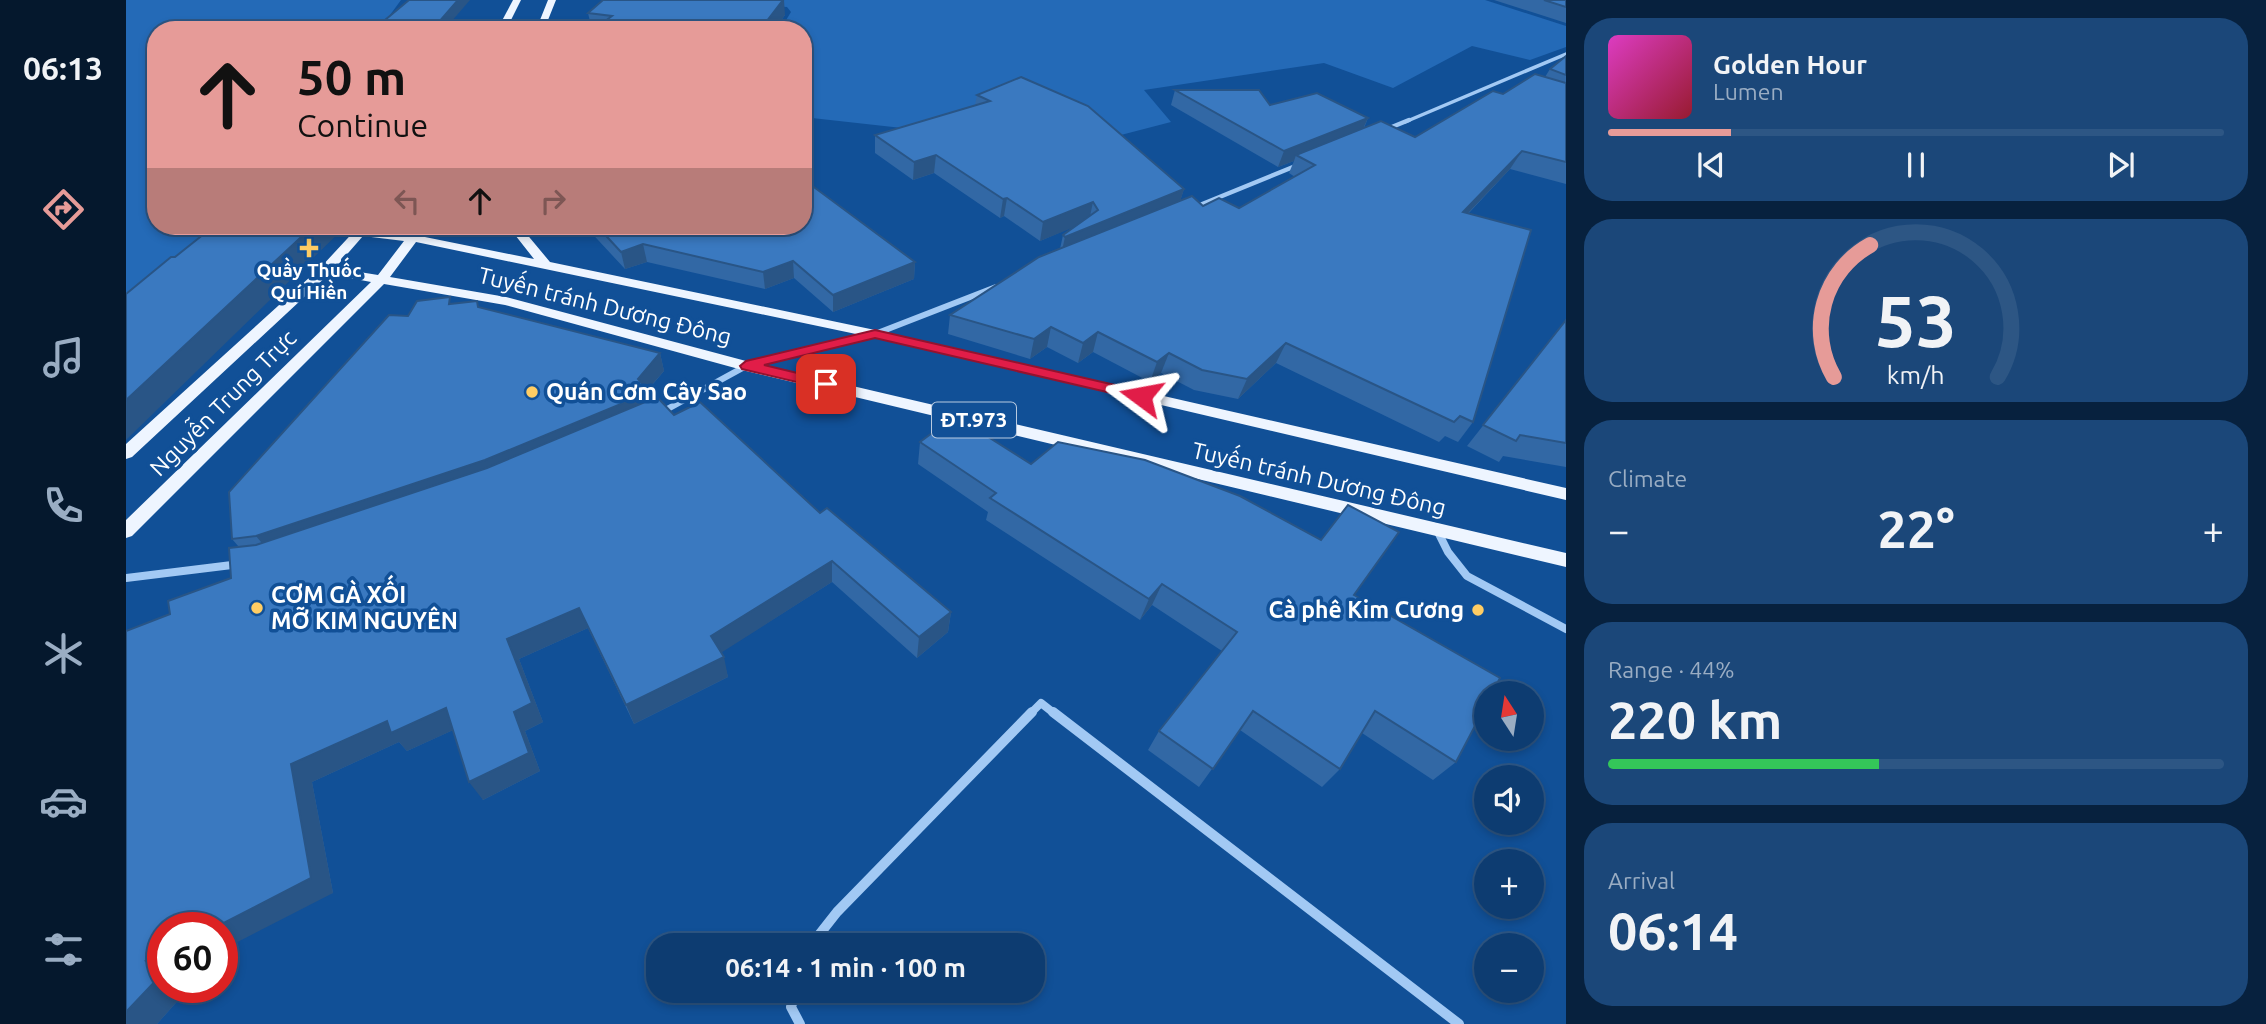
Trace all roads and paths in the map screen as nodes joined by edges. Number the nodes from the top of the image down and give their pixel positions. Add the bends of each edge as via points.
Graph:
1 (517, 0) edge
2 (552, 0) edge
3 (506, 21) edge
4 (544, 21) edge
5 (1566, 54) edge
6 (1505, 80) junction
7 (1517, 84) edge
8 (1377, 133) edge
9 (1299, 164) edge
10 (1184, 212) edge
11 (358, 235) edge
12 (415, 235) edge
13 (428, 235) edge
14 (521, 235) edge
15 (548, 268) junction
16 (326, 270) junction
17 (383, 278) junction
18 (1004, 284) edge
19 (875, 334) junction
20 (746, 366) junction
21 (653, 417) edge
22 (126, 453) edge
23 (1566, 494) edge
24 (1437, 530) junction
25 (126, 531) edge
26 (1566, 560) edge
27 (246, 563) edge
28 (126, 578) edge
29 (1566, 629) edge
30 (820, 933) edge
31 (792, 1003) edge
32 (800, 1024) edge
33 (1460, 1024) edge

1 - 3 main road
2 - 4 main road
5 - 6 street
6 - 7 street
6 - 8 street
9 - 10 street
11 - 16 main road, Nguyễn Trung Trực
12 - 17 main road, Nguyễn Trung Trực
13 - 15 main road, Tuyến tránh Dương Đông
14 - 15 main road
15 - 19 main road, Tuyến tránh Dương Đông
16 - 17 main road, Tuyến tránh Dương Đông / ĐT.973
16 - 22 main road, Nguyễn Trung Trực
17 - 20 main road, Tuyến tránh Dương Đông / ĐT.973 via 506,301
17 - 25 main road, Nguyễn Trung Trực
18 - 19 street
19 - 20 street
19 - 23 main road, Tuyến tránh Dương Đông
20 - 21 street
20 - 24 main road, Tuyến tránh Dương Đông / ĐT.973
24 - 26 main road, Tuyến tránh Dương Đông / ĐT.973
24 - 29 street via 1467,576
27 - 28 street
30 - 33 street via 1041,703
31 - 32 street

